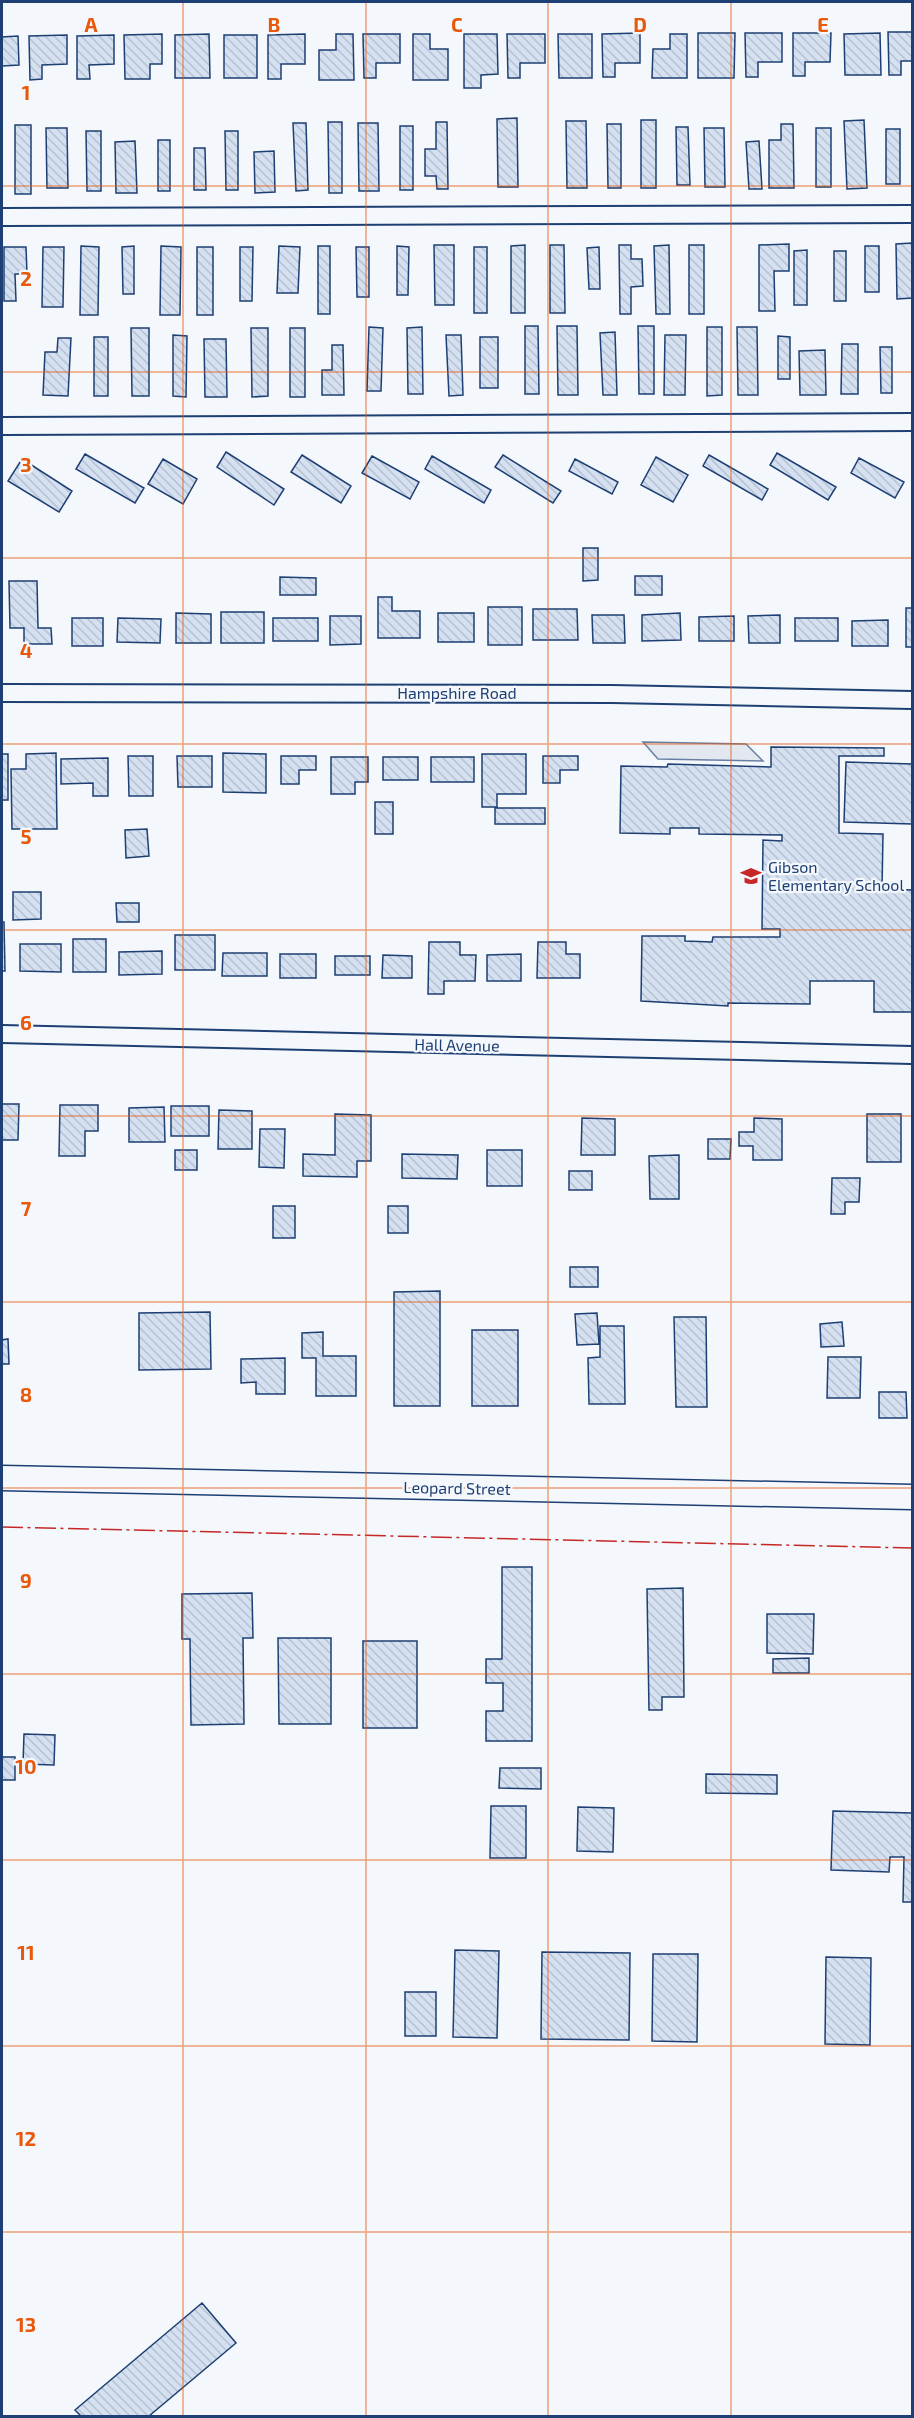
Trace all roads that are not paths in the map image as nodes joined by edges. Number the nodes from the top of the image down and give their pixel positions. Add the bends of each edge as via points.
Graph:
1 (912, 214) edge
2 (2, 217) edge
3 (912, 422) edge
4 (2, 426) edge
5 (2, 693) edge
6 (912, 700) edge
7 (2, 1034) edge
8 (912, 1055) edge
9 (2, 1478) edge
10 (912, 1497) edge

1 - 2 street
3 - 4 street
5 - 6 street, Hampshire Road via 600,693
7 - 8 street, Hall Avenue
9 - 10 main road, Leopard Street

